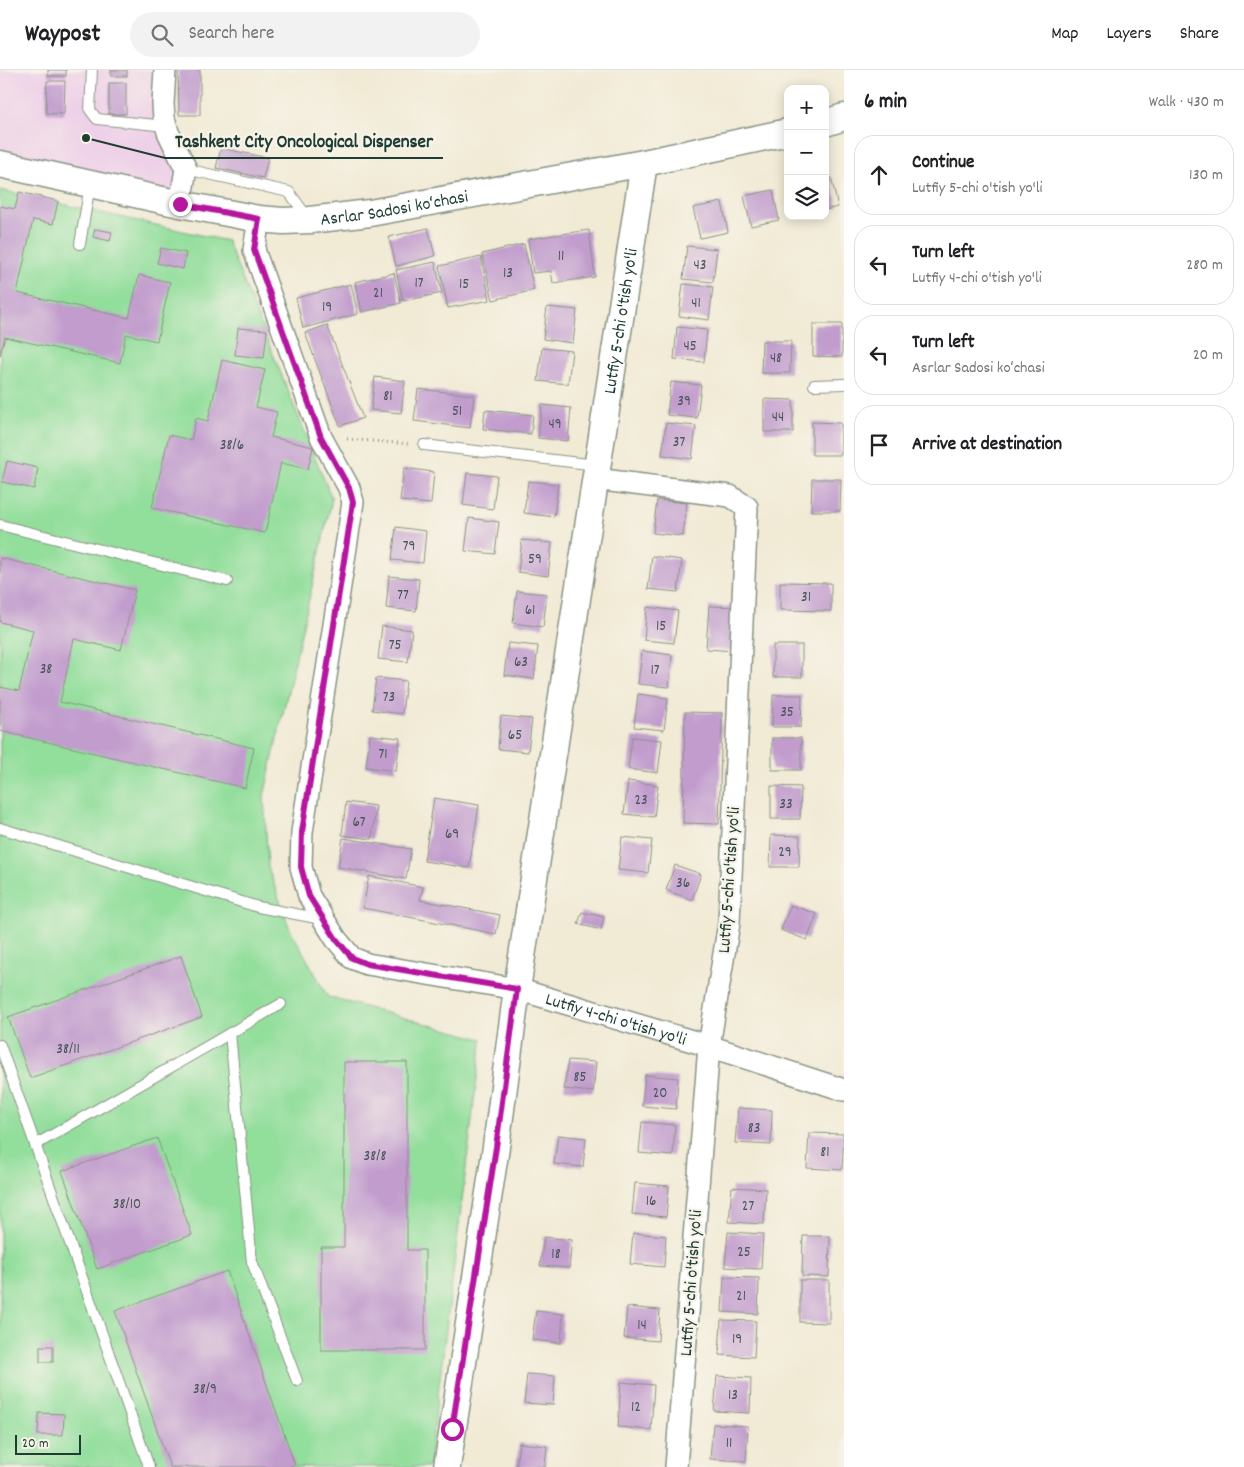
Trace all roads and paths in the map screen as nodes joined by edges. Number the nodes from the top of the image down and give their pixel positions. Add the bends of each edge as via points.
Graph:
1 (92, 70) edge
2 (164, 70) edge
3 (844, 117) edge
4 (829, 122) edge
5 (166, 126) junction
6 (784, 133) edge
7 (644, 163) junction
8 (0, 164) edge
9 (186, 169) junction
10 (90, 184) junction
11 (180, 204) junction
12 (259, 219) junction
13 (310, 220) junction
14 (80, 244) dead end
15 (844, 384) edge
16 (814, 385) dead end
17 (321, 437) junction
18 (424, 445) joint
19 (596, 472) junction
20 (0, 525) edge
21 (227, 581) dead end
22 (0, 828) edge
23 (323, 919) junction
24 (517, 989) junction
25 (280, 1004) dead end
26 (230, 1033) junction
27 (0, 1045) edge
28 (709, 1046) junction
29 (844, 1090) edge
30 (35, 1145) junction
31 (297, 1380) dead end
32 (149, 1467) edge
33 (447, 1467) edge
34 (676, 1467) edge

1 - 5 lane via 90,110 97,119
2 - 5 street
3 - 4 street
5 - 9 street
6 - 7 street, Asrlar Sadosi ko‘chasi
7 - 13 street, Asrlar Sadosi ko‘chasi via 370,213
7 - 19 street, Lutfiy 5-chi o'tish yo'li
8 - 10 street, Asrlar Sadosi ko‘chasi
9 - 11 street
9 - 13 lane via 289,192
10 - 11 street, Asrlar Sadosi ko‘chasi
10 - 14 lane
11 - 12 street, Asrlar Sadosi ko‘chasi
12 - 13 street, Asrlar Sadosi ko‘chasi
12 - 17 street, Lutfiy 4-chi o'tish yo'li via 254,250
15 - 16 lane
17 - 18 path
17 - 23 street, Lutfiy 4-chi o'tish yo'li via 349,488 353,502 302,832 301,867 309,896
18 - 19 lane
19 - 24 street, Lutfiy 5-chi o'tish yo'li
19 - 28 street, Lutfiy 5-chi o'tish yo'li via 730,496 747,507 729,923
20 - 21 lane
22 - 23 lane via 258,907
23 - 24 street, Lutfiy 4-chi o'tish yo'li via 352,958 367,964
24 - 28 street, Lutfiy 4-chi o'tish yo'li
24 - 33 street, Lutfiy 5-chi o'tish yo'li
25 - 26 lane
26 - 30 lane
26 - 31 lane via 252,1262
27 - 30 lane
28 - 29 street, Lutfiy 4-chi o'tish yo'li
28 - 34 street, Lutfiy 5-chi o'tish yo'li
30 - 32 lane

